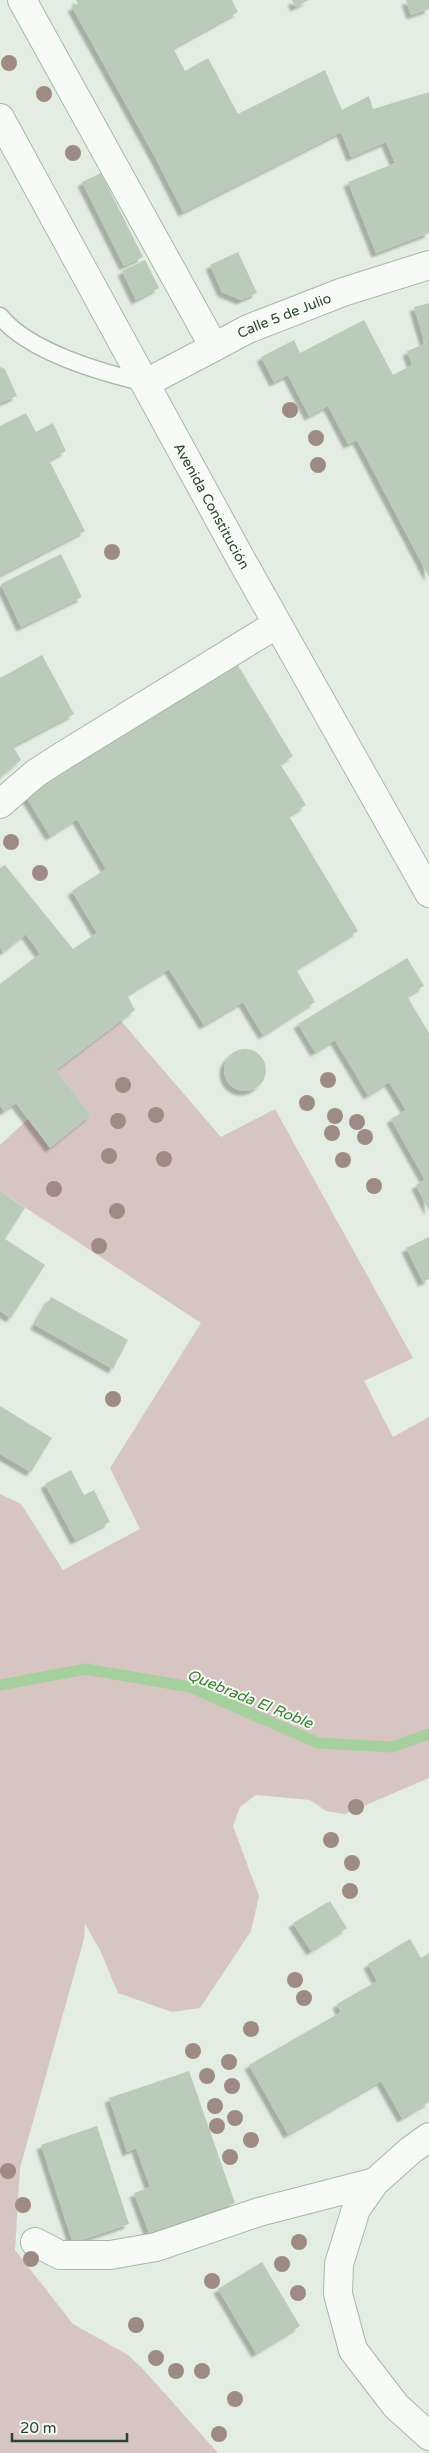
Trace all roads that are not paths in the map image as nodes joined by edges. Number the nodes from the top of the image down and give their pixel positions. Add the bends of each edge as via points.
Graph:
1 (22, 0) edge
2 (0, 118) edge
3 (429, 265) edge
4 (0, 316) edge
5 (214, 347) junction
6 (146, 383) junction
7 (277, 624) junction
8 (0, 804) edge
9 (429, 893) edge
10 (429, 2137) edge
11 (375, 2182) junction
12 (35, 2242) dead end
13 (429, 2436) edge

1 - 5 street
2 - 6 street, Avenida Constitución
3 - 5 street, Calle 5 de Julio via 343,292 248,329
4 - 6 lane via 25,337 68,360 105,374
5 - 6 street, Calle 5 de Julio
6 - 7 street, Avenida Constitución
7 - 8 street via 36,773
7 - 9 street, Avenida Constitución
10 - 11 street
11 - 12 street via 259,2212 138,2250 102,2256 60,2254
11 - 13 street via 356,2209 339,2264 338,2294 353,2350 396,2406

